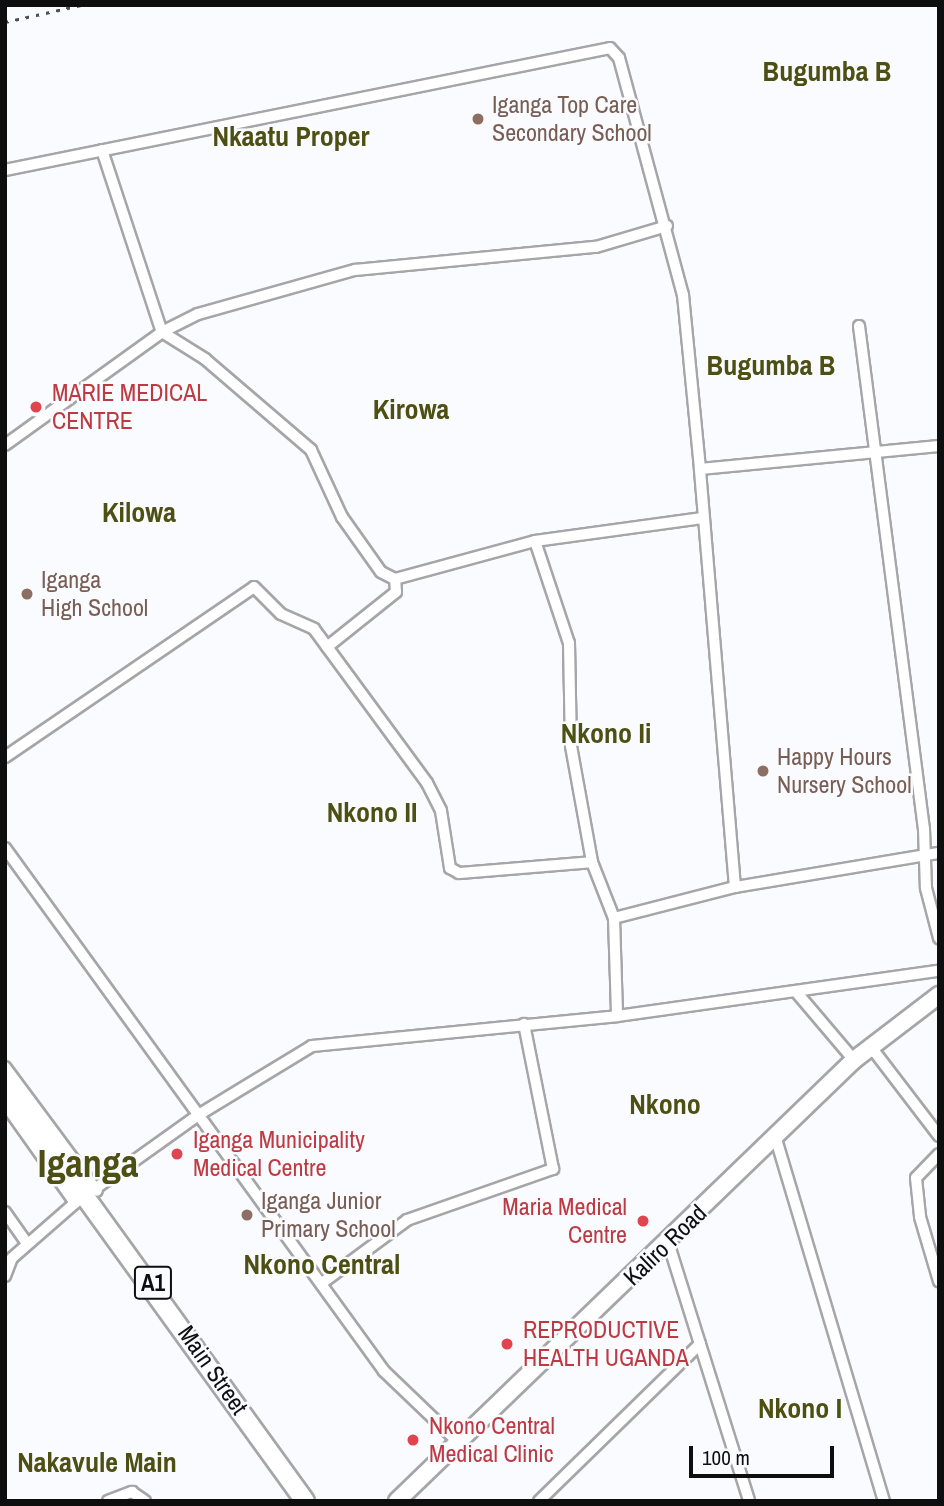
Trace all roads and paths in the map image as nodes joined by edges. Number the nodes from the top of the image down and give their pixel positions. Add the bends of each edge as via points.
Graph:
1 (102, 150) junction
2 (5, 170) edge
3 (667, 226) junction
4 (859, 326) dead end
5 (162, 332) junction
6 (5, 445) edge
7 (939, 446) edge
8 (873, 448) junction
9 (700, 469) junction
10 (702, 518) junction
11 (535, 541) junction
12 (395, 579) junction
13 (327, 647) junction
14 (5, 757) edge
15 (6, 852) edge
16 (939, 853) edge
17 (922, 857) junction
18 (592, 862) junction
19 (735, 887) junction
20 (614, 918) junction
21 (939, 937) edge
22 (939, 971) edge
23 (798, 994) junction
24 (939, 995) edge
25 (617, 1016) junction
26 (524, 1024) junction
27 (871, 1047) junction
28 (854, 1060) junction
29 (5, 1067) edge
30 (5, 1086) edge
31 (5, 1104) edge
32 (200, 1114) junction
33 (939, 1136) edge
34 (776, 1139) junction
35 (939, 1154) edge
36 (87, 1197) junction
37 (5, 1212) edge
38 (668, 1241) junction
39 (27, 1244) junction
40 (5, 1276) edge
41 (939, 1280) edge
42 (322, 1283) junction
43 (700, 1344) junction
44 (458, 1442) junction
45 (299, 1496) edge
46 (108, 1501) edge
47 (145, 1501) edge
48 (397, 1501) edge
49 (539, 1501) edge
50 (749, 1501) edge
51 (884, 1501) edge

1 - 2 street
1 - 3 street via 610,48 618,58
1 - 5 street
3 - 5 street via 596,247 355,270 209,310
3 - 9 street via 683,295
4 - 8 street
5 - 6 street
5 - 12 street via 205,359 311,450 370,561
7 - 8 street
8 - 9 street
8 - 17 street via 924,829
9 - 10 street
10 - 11 street
10 - 19 street
11 - 12 street
11 - 18 street via 569,643 572,746
12 - 13 street via 396,592
13 - 14 street via 302,619 281,614 254,587
13 - 18 street via 427,783 441,811 450,868 459,873
15 - 32 street
16 - 17 street
17 - 19 street
17 - 21 street
18 - 20 street
19 - 20 street
20 - 25 street
22 - 23 street
23 - 25 street
23 - 28 street
24 - 27 main road, Kaliro Road
25 - 26 street
26 - 32 street via 312,1046
26 - 42 street via 553,1169 407,1220
27 - 28 main road, Kaliro Road
27 - 33 street
28 - 34 main road, Kaliro Road
29 - 36 street, Main Street
30 - 36 main road, Main Street / A1
31 - 36 street, Main Street
32 - 36 street
32 - 42 street
34 - 38 main road, Kaliro Road
34 - 51 street
35 - 41 street via 916,1178 920,1217
36 - 39 street
36 - 45 main road, Main Street / A1
37 - 39 street
38 - 43 street
38 - 44 main road, Kaliro Road
39 - 40 street
42 - 44 street via 384,1371
43 - 49 street
43 - 50 street
44 - 48 main road, Kaliro Road
46 - 47 street via 132,1492

